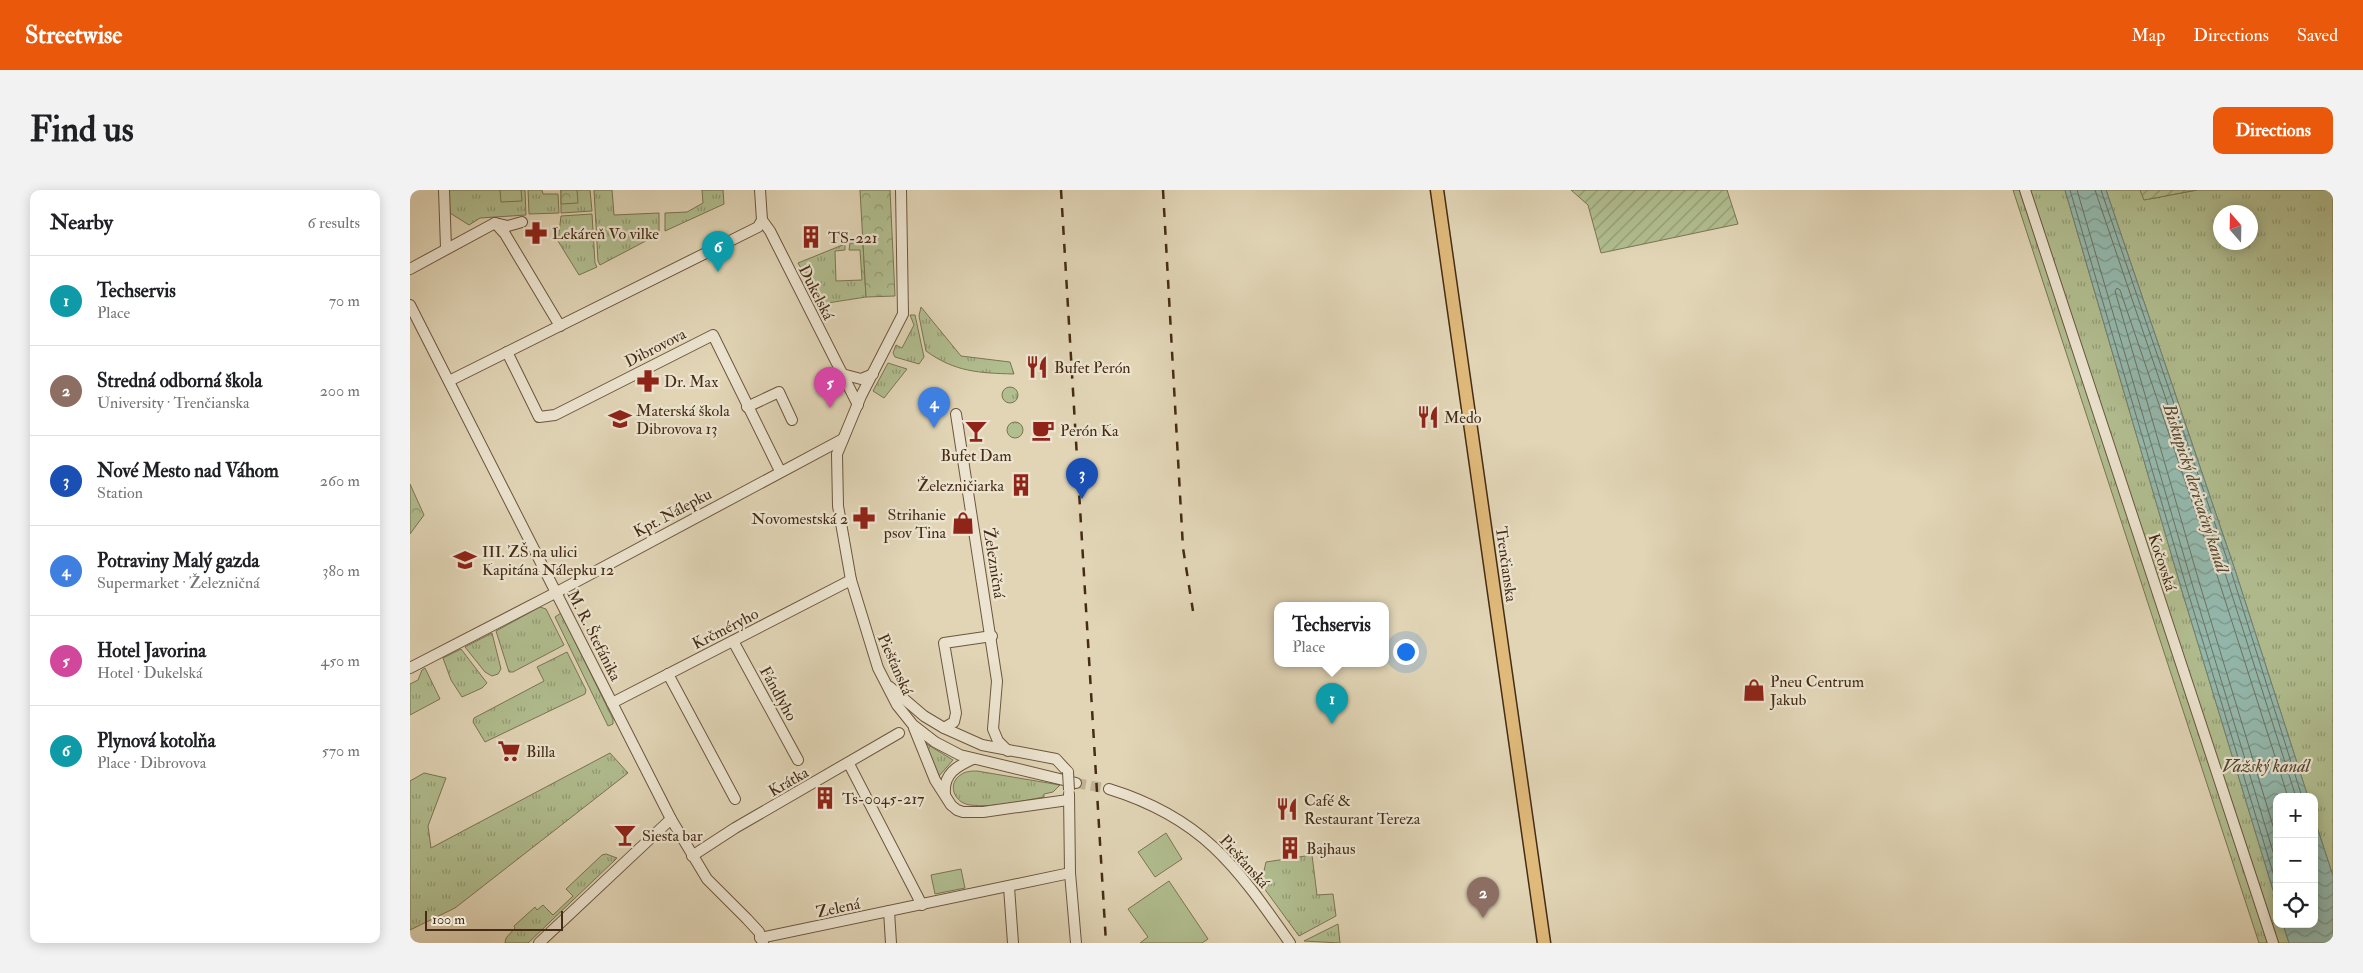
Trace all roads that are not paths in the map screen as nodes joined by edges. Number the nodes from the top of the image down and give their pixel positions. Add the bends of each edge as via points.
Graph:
1 (444, 190) edge
2 (760, 190) edge
3 (901, 190) edge
4 (1438, 190) edge
5 (2026, 190) edge
6 (762, 220) junction
7 (522, 222) dead end
8 (494, 223) junction
9 (446, 248) junction
10 (410, 269) edge
11 (410, 305) edge
12 (560, 326) junction
13 (507, 352) junction
14 (842, 374) junction
15 (873, 374) junction
16 (449, 381) junction
17 (858, 405) junction
18 (747, 407) junction
19 (956, 414) dead end
20 (792, 420) dead end
21 (843, 439) junction
22 (780, 471) junction
23 (851, 580) junction
24 (557, 592) junction
25 (992, 636) junction
26 (733, 641) junction
27 (410, 668) edge
28 (668, 674) junction
29 (887, 685) junction
30 (612, 703) junction
31 (913, 725) junction
32 (944, 728) junction
33 (899, 733) dead end
34 (1008, 750) junction
35 (973, 759) junction
36 (798, 760) dead end
37 (849, 764) junction
38 (1108, 789) tunnel mouth
39 (1071, 791) junction
40 (945, 794) junction
41 (735, 799) dead end
42 (671, 819) junction
43 (692, 856) junction
44 (1070, 873) junction
45 (1009, 887) junction
46 (922, 905) junction
47 (889, 911) junction
48 (759, 941) edge
49 (539, 943) edge
50 (891, 943) edge
51 (1013, 943) edge
52 (1076, 943) edge
53 (1290, 943) edge
54 (1544, 943) edge
55 (2273, 943) edge

1 - 9 street
2 - 6 street, Dukelská
3 - 15 street, Piešťanská via 903,314
4 - 54 main road, Trenčianska
5 - 55 street, Kočovská
6 - 12 street via 758,227
6 - 14 street, Dukelská
7 - 8 street via 508,226
8 - 9 street
8 - 12 street
9 - 10 street
11 - 16 street, M. R. Štefánika
12 - 13 street
13 - 16 street
13 - 18 street, Dibrovova via 539,417 555,415 713,335
14 - 15 street via 861,379
14 - 17 street, Dukelská
15 - 17 street, Piešťanská
16 - 24 street, M. R. Štefánika
17 - 21 street, Piešťanská
18 - 20 street via 779,392
18 - 22 street, Dibrovova
19 - 25 street, Železničná
21 - 22 street, Kpt. Nálepku
21 - 23 street, Piešťanská via 837,454 837,483
22 - 24 street, Kpt. Nálepku
23 - 26 street, Krčméryho
23 - 29 street, Piešťanská via 871,649
24 - 27 street, Kpt. Nálepku
24 - 30 street, M. R. Štefánika
25 - 32 street via 944,643 956,713 954,722
25 - 34 street, Železničná via 997,681 995,735
26 - 28 street, Krčméryho
26 - 36 street, Fándlyho
28 - 30 street, Krčméryho
28 - 41 street
29 - 31 street, Piešťanská
29 - 32 street
30 - 42 street, M. R. Štefánika
31 - 35 street, Piešťanská via 935,742
31 - 40 street via 935,780
32 - 34 street via 982,745
33 - 37 street, Krátka
34 - 39 street, bridge via 1056,759 1068,772
35 - 39 street, Piešťanská
35 - 40 street via 958,766 948,776
37 - 43 street, Krátka
37 - 46 street
38 - 53 street, Piešťanská via 1159,809 1204,838 1242,876
39 - 40 street via 1005,810 963,812 951,805
39 - 44 street
42 - 43 street, M. R. Štefánika
42 - 49 street
43 - 48 street, M. R. Štefánika via 707,879 759,932
44 - 45 street, Zelená
44 - 52 street
45 - 46 street, Zelená
45 - 51 street
46 - 47 street, Zelená
47 - 48 street, Zelená
47 - 50 street

